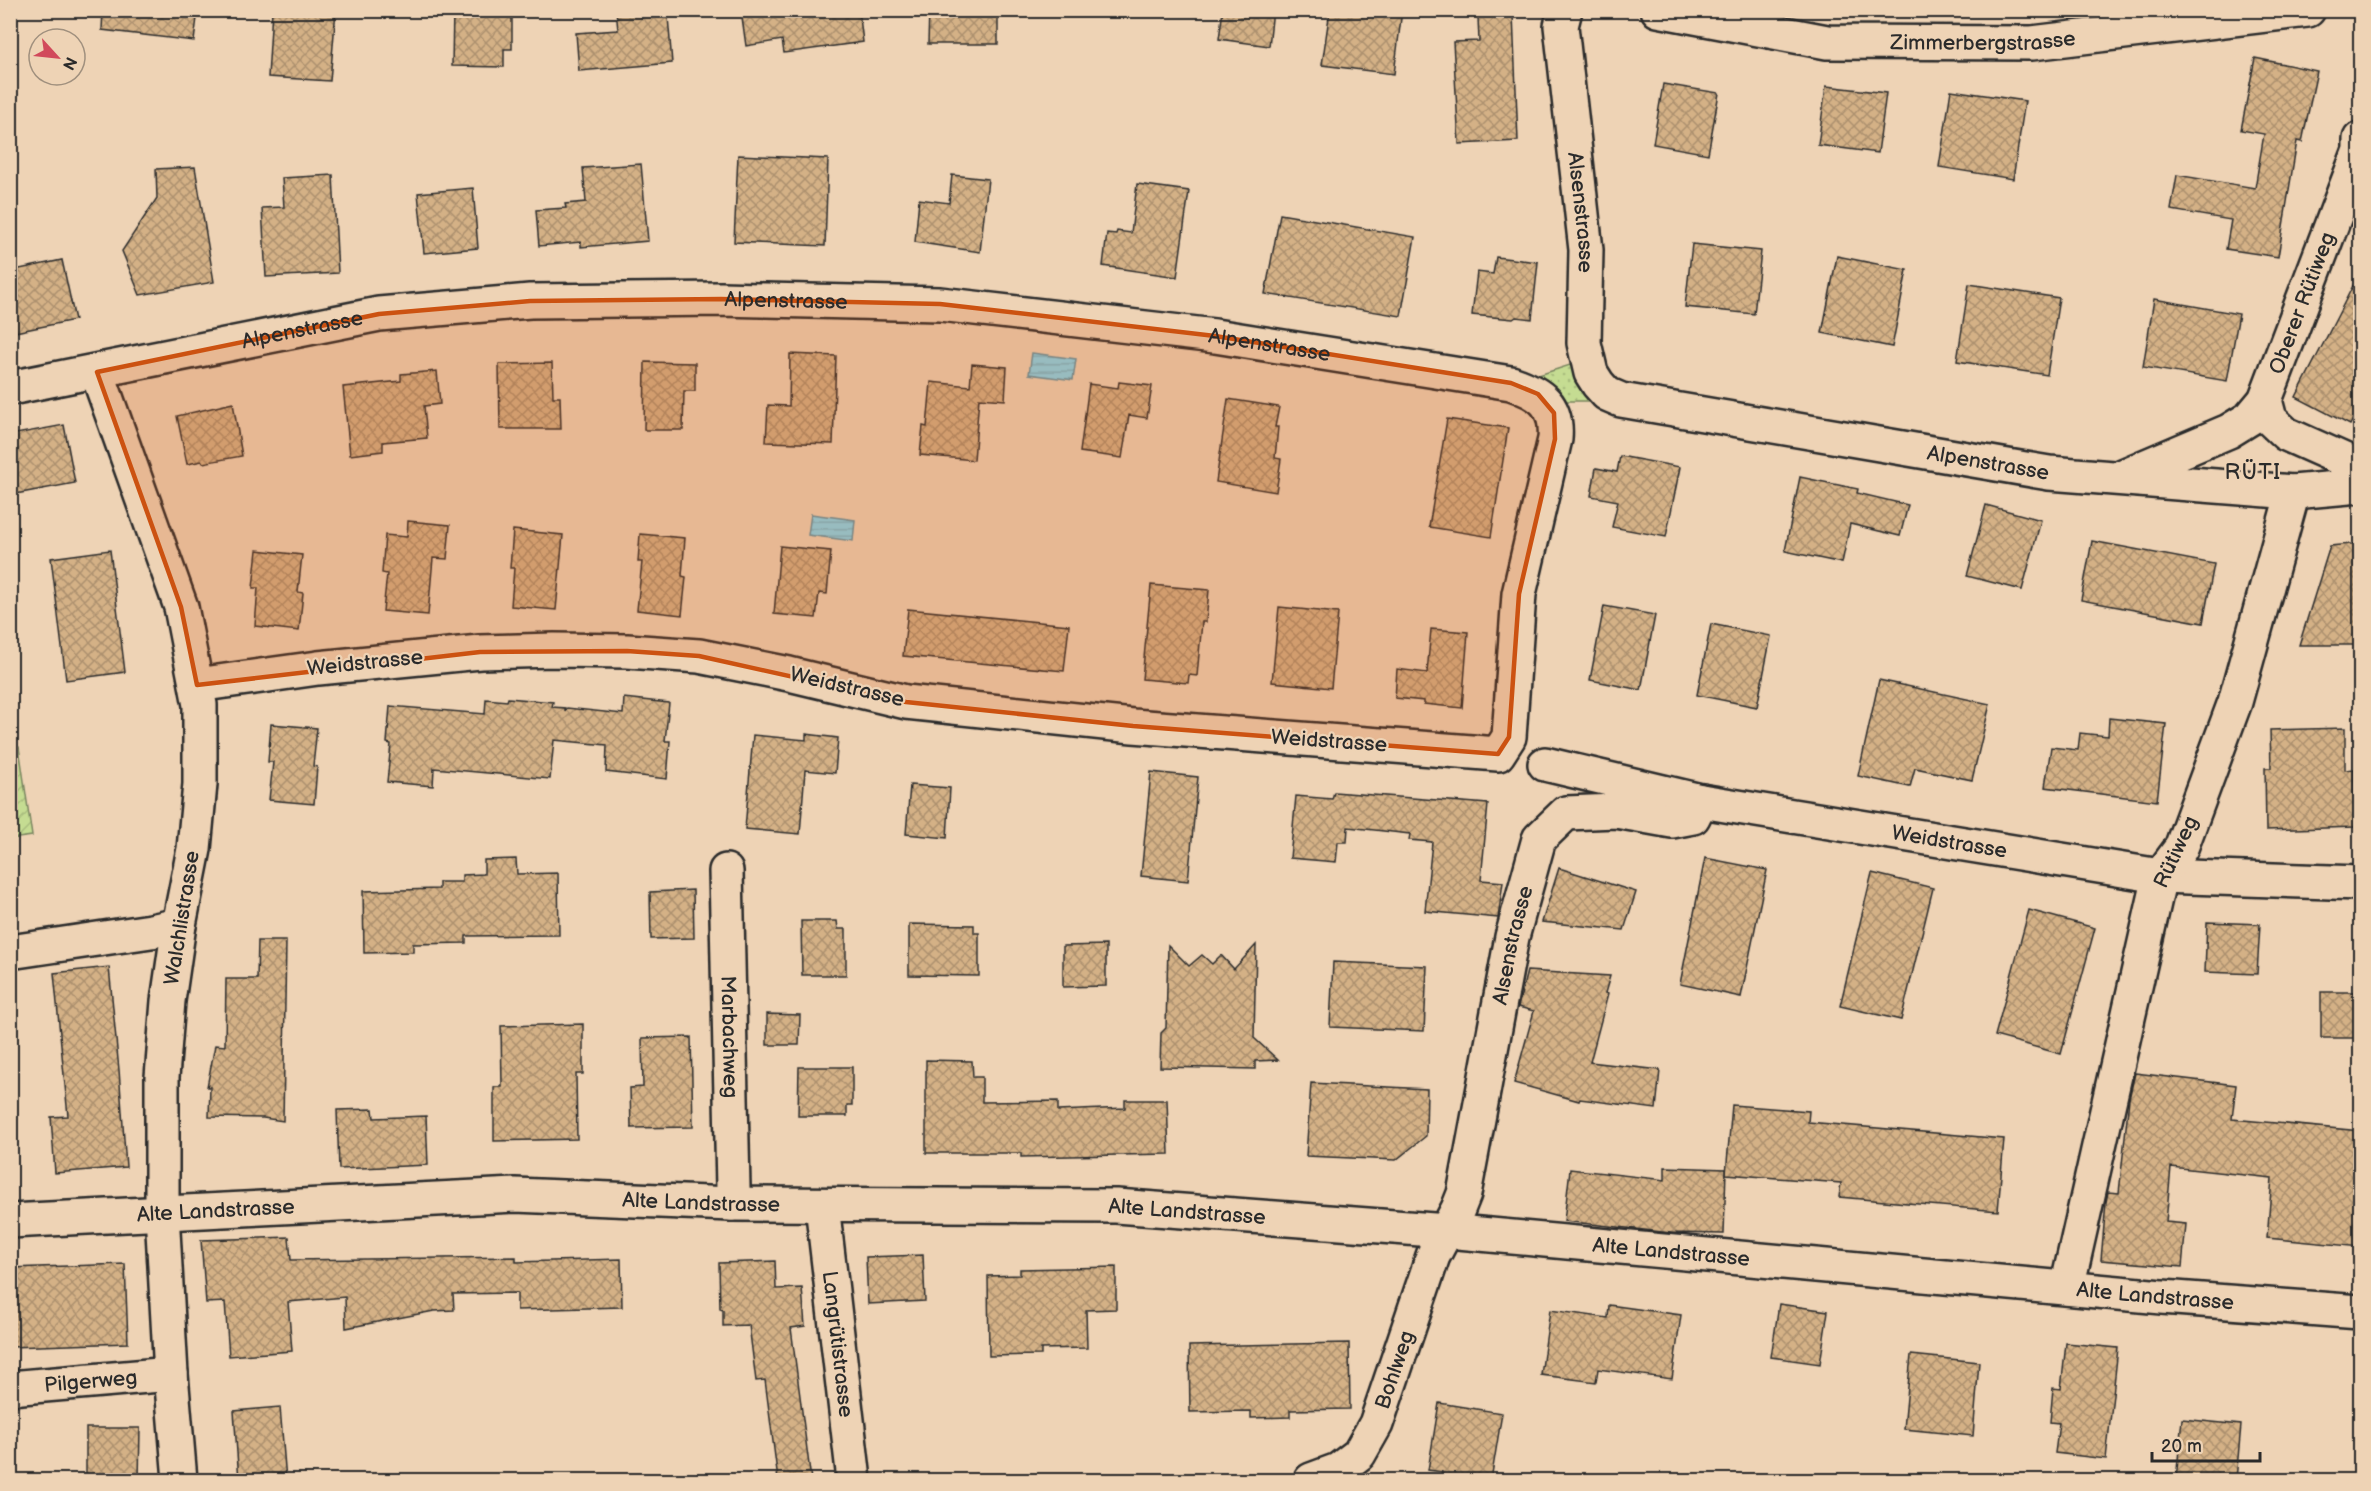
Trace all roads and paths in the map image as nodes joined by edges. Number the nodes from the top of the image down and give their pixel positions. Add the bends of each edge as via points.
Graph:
1 (1565, 10) edge
2 (1658, 10) edge
3 (2308, 10) edge
4 (2361, 139) edge
5 (97, 372) junction
6 (10, 388) edge
7 (1621, 400) joint
8 (2265, 400) junction
9 (2361, 467) edge
10 (2116, 479) junction
11 (2361, 486) edge
12 (2294, 492) junction
13 (197, 685) junction
14 (1498, 754) joint
15 (1545, 764) dead end
16 (1701, 801) junction
17 (726, 871) dead end
18 (2160, 876) junction
19 (2361, 883) edge
20 (179, 925) junction
21 (10, 952) edge
22 (731, 1204) junction
23 (822, 1206) junction
24 (162, 1213) junction
25 (10, 1221) edge
26 (1447, 1231) junction
27 (2067, 1288) junction
28 (2361, 1312) edge
29 (171, 1374) junction
30 (10, 1388) edge
31 (180, 1480) edge
32 (854, 1480) edge
33 (1311, 1480) edge

1 - 7 street, Alsenstrasse via 1561,26 1586,250 1584,343 1591,373 1598,384 1607,394
2 - 3 street, Zimmerbergstrasse via 1827,42 2032,43
4 - 8 street, Oberer Rütiweg
5 - 6 street, Alpenstrasse
5 - 13 street, Walchlistrasse via 181,607
5 - 14 street, Alpenstrasse via 378,314 530,301 721,299 940,304 1215,336 1511,383 1538,394 1554,413 1555,438 1519,594 1509,737
7 - 10 street, Alpenstrasse via 2049,473
8 - 9 street, Oberer Rütiweg via 2270,419 2286,434
8 - 10 street, Oberer Rütiweg via 2250,418 2229,431
10 - 12 street, Alpenstrasse
11 - 12 street, Alpenstrasse
12 - 18 street, Rütiweg via 2235,702 2181,848
13 - 14 street, Weidstrasse via 329,666 480,652 627,651 699,656 906,702 1133,726
13 - 20 street, Walchlistrasse via 200,784 194,849
15 - 16 street, Weidstrasse
16 - 18 street, Weidstrasse
16 - 26 street, Alsenstrasse via 1693,817 1672,821 1616,811 1566,813 1539,838 1512,937 1464,1194
17 - 22 street, Marbachweg
18 - 19 street, Weidstrasse
18 - 27 street, Rütiweg
20 - 21 street
20 - 24 street, Walchlistrasse via 162,1077
22 - 23 street, Alte Landstrasse
22 - 24 street, Alte Landstrasse via 514,1196
23 - 26 street, Alte Landstrasse via 1116,1206
23 - 32 street, Langrütistrasse
24 - 25 street, Alte Landstrasse
24 - 29 street, Walchlistrasse
26 - 27 street, Alte Landstrasse
26 - 33 street, Bohlweg via 1433,1256 1376,1424 1359,1454 1338,1470
27 - 28 street, Alte Landstrasse
29 - 30 street, Pilgerweg
29 - 31 street, Walchlistrasse

